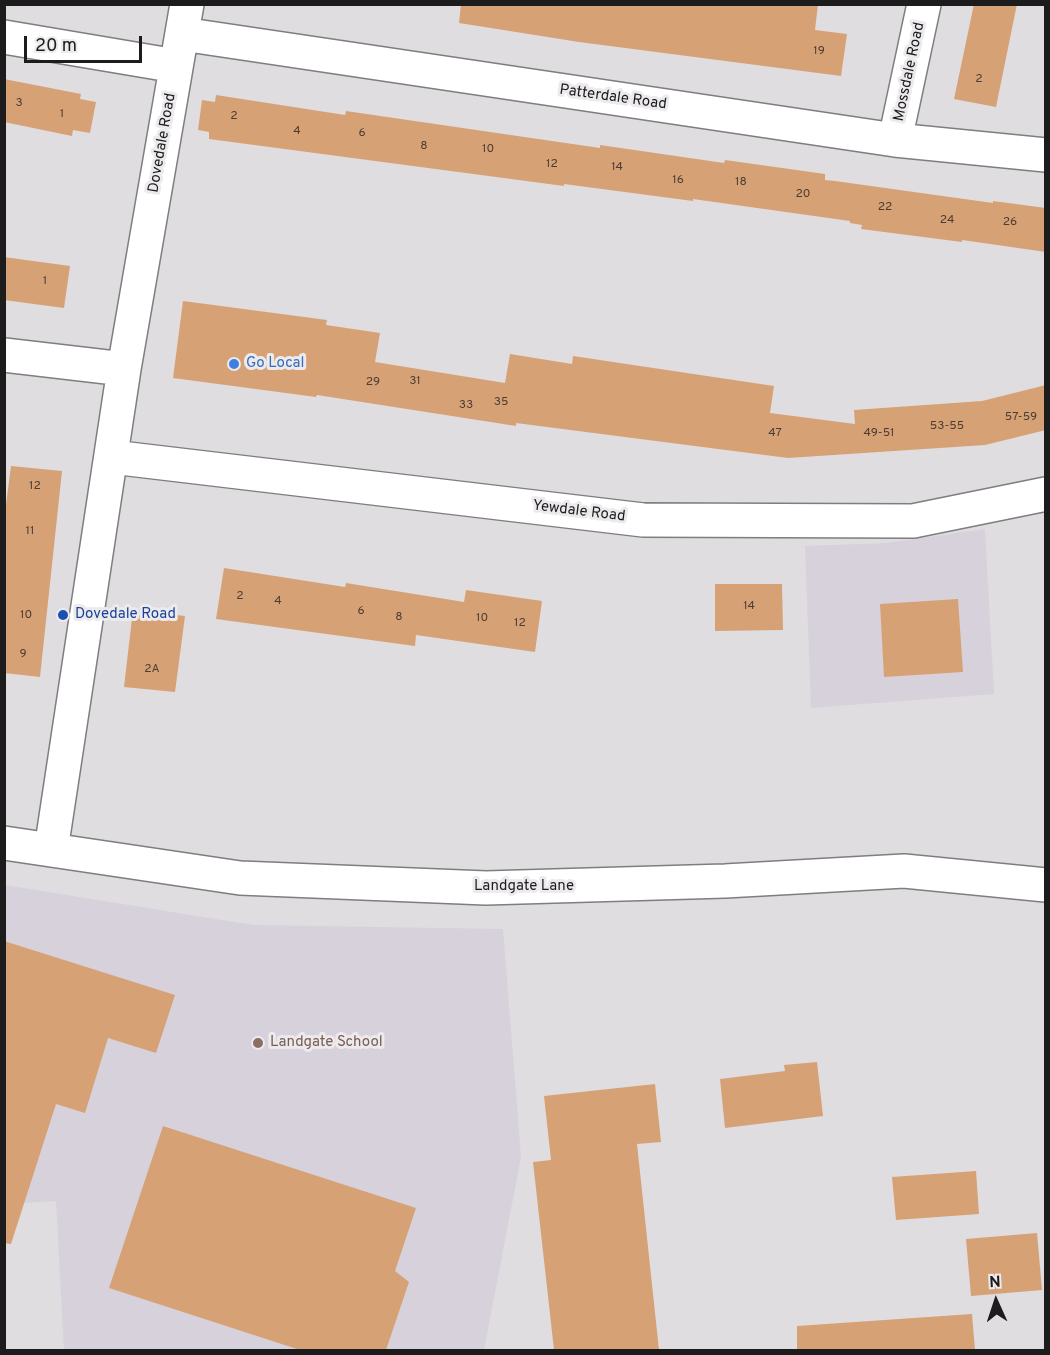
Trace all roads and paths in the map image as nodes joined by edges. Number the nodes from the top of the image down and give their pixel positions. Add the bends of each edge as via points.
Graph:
1 (924, 4) edge
2 (184, 19) edge
3 (4, 38) edge
4 (176, 66) junction
5 (895, 140) junction
6 (1046, 155) edge
7 (4, 355) edge
8 (124, 369) junction
9 (112, 457) junction
10 (1046, 494) edge
11 (4, 843) edge
12 (51, 850) junction
13 (1046, 885) edge

1 - 5 street, Mossdale Road
2 - 4 street, Dovedale Road
2 - 5 street, Patterdale Road
3 - 4 street
4 - 8 street, Dovedale Road
5 - 6 street, Patterdale Road
7 - 8 street
8 - 9 street, Dovedale Road
9 - 10 street, Yewdale Road via 643,520 913,521
9 - 12 street, Dovedale Road
11 - 12 street, Landgate Lane
12 - 13 street, Landgate Lane via 240,878 486,888 725,882 904,872

